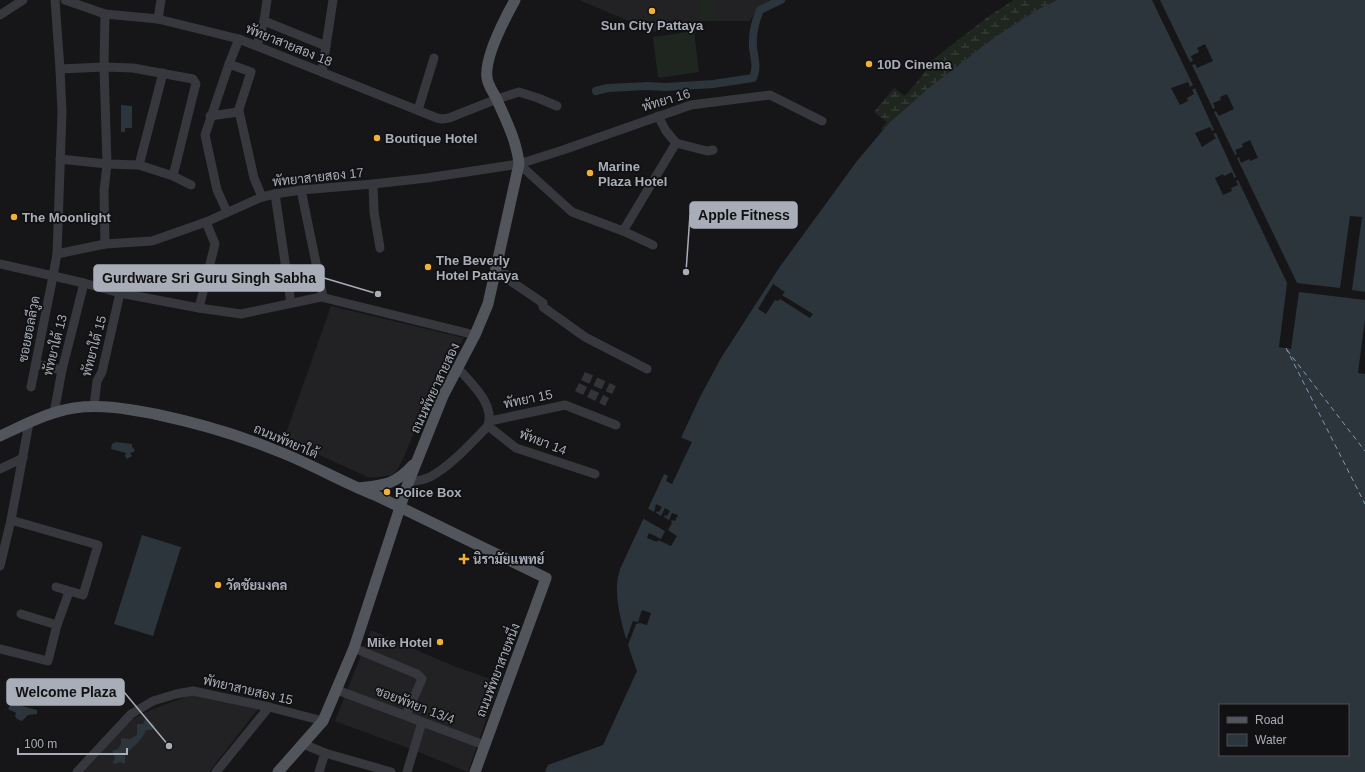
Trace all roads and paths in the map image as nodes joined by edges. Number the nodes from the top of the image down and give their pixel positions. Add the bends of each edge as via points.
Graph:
1 (23, 0) edge
2 (55, 0) edge
3 (65, 0) edge
4 (161, 0) edge
5 (267, 0) edge
6 (333, 0) edge
7 (515, 0) edge
8 (0, 14) edge
9 (105, 14) junction
10 (158, 19) junction
11 (264, 21) junction
12 (239, 39) junction
13 (257, 45) junction
14 (326, 46) junction
15 (434, 58) dead end
16 (229, 64) junction
17 (104, 67) junction
18 (60, 69) junction
19 (322, 72) junction
20 (163, 73) junction
21 (497, 99) junction
22 (557, 106) dead end
23 (418, 110) junction
24 (238, 112) junction
25 (210, 116) junction
26 (658, 116) junction
27 (822, 121) dead end
28 (676, 143) junction
29 (713, 150) dead end
30 (60, 159) junction
31 (107, 164) junction
32 (519, 164) junction
33 (139, 165) junction
34 (173, 176) junction
35 (373, 184) junction
36 (191, 185) dead end
37 (301, 190) junction
38 (275, 194) junction
39 (262, 197) junction
40 (227, 212) junction
41 (206, 222) junction
42 (624, 231) junction
43 (105, 244) junction
44 (653, 245) dead end
45 (380, 248) dead end
46 (57, 254) junction
47 (0, 264) edge
48 (495, 272) junction
49 (53, 276) junction
50 (84, 283) junction
51 (120, 293) junction
52 (323, 297) junction
53 (290, 303) junction
54 (199, 308) junction
55 (475, 335) junction
56 (36, 364) junction
57 (458, 368) junction
58 (647, 369) dead end
59 (62, 370) junction
60 (31, 387) dead end
61 (94, 406) junction
62 (54, 413) junction
63 (30, 423) junction
64 (489, 423) junction
65 (616, 425) dead end
66 (0, 436) edge
67 (23, 458) junction
68 (416, 462) junction
69 (0, 469) edge
70 (595, 474) dead end
71 (408, 482) junction
72 (357, 488) junction
73 (400, 508) junction
74 (11, 520) junction
75 (0, 566) edge
76 (546, 578) joint
77 (56, 587) dead end
78 (69, 592) junction
79 (21, 614) dead end
80 (58, 625) junction
81 (1, 648) dead end
82 (354, 648) junction
83 (337, 690) junction
84 (269, 706) junction
85 (406, 715) junction
86 (323, 721) junction
87 (422, 722) junction
88 (303, 744) junction
89 (484, 745) junction
90 (325, 753) junction
91 (77, 772) edge
92 (216, 772) edge
93 (278, 772) edge
94 (319, 772) edge
95 (391, 772) edge
96 (406, 772) edge
97 (475, 772) edge

1 - 8 street
2 - 18 street, ซอยฮอลลีวูด
3 - 9 street, พัทยาสายสอง 18
4 - 10 street
5 - 11 street
6 - 14 street
7 - 21 main road, ถนนพัทยาสายสอง via 501,24 489,59 487,78
9 - 10 street, พัทยาสายสอง 18
9 - 17 street
10 - 12 street, พัทยาสายสอง 18
11 - 13 street
11 - 14 street
12 - 13 street, พัทยาสายสอง 18
12 - 16 street
13 - 19 street, พัทยาสายสอง 18
14 - 19 street
15 - 23 street
16 - 24 street via 251,72
16 - 25 street
17 - 18 street
17 - 20 street
17 - 31 street
18 - 30 street, ซอยฮอลลีวูด
19 - 23 street, พัทยาสายสอง 18
20 - 33 street
20 - 34 street via 193,79 196,84
21 - 22 street, พัทยาสายสอง 18 via 519,92
21 - 23 street, พัทยาสายสอง 18 via 442,119
21 - 32 main road, ถนนพัทยาสายสอง via 518,154
24 - 25 street
24 - 39 street via 254,178
25 - 40 street via 205,135 218,190
26 - 27 street, พัทยา 16 via 690,104 770,95
26 - 28 street
26 - 32 street, พัทยา 16
28 - 29 street via 707,151
28 - 42 street
30 - 31 street
30 - 46 street, ซอยฮอลลีวูด
31 - 33 street
31 - 43 street via 104,191
32 - 35 street, พัทยาสายสอง 17
32 - 42 street via 572,212
32 - 48 main road, ถนนพัทยาสายสอง
33 - 34 street
34 - 36 street
35 - 37 street, พัทยาสายสอง 17
35 - 45 street via 374,212
37 - 38 street, พัทยาสายสอง 17
37 - 52 street
38 - 39 street, พัทยาสายสอง 17
38 - 53 street
39 - 40 street, พัทยาสายสอง 17
40 - 41 street, พัทยาสายสอง 17
41 - 43 street, พัทยาสายสอง 17 via 152,241
41 - 54 street via 215,244
42 - 44 street
43 - 46 street, พัทยาสายสอง 17
46 - 49 street, ซอยฮอลลีวูด
47 - 49 street
48 - 55 main road, ถนนพัทยาสายสอง via 488,304
48 - 58 street via 508,275 512,282 543,303 543,307 585,337
49 - 50 street
49 - 56 street, ซอยฮอลลีวูด
50 - 51 street
50 - 59 street, พัทยาใต้ 13
51 - 54 street
51 - 61 street, พัทยาใต้ 15 via 102,372 97,381
52 - 53 street
52 - 55 street
53 - 54 street via 241,314
55 - 57 main road, ถนนพัทยาสายสอง
56 - 59 street
56 - 60 street, ซอยฮอลลีวูด
57 - 64 street, พัทยา 15 via 485,400
57 - 68 main road, ถนนพัทยาสายสอง via 443,396
59 - 62 street, พัทยาใต้ 13
61 - 62 main road, ถนนพัทยาใต้
61 - 72 main road, ถนนพัทยาใต้ via 125,408 238,436 282,453
62 - 63 main road, ถนนพัทยาใต้
63 - 66 main road, ถนนพัทยาใต้
63 - 67 street
64 - 65 street, พัทยา 15 via 565,405
64 - 70 street, พัทยา 14 via 516,448
64 - 71 street via 442,469 429,478
67 - 69 street
67 - 74 street
68 - 71 main road, ถนนพัทยาสายสอง
68 - 72 main road via 404,475 389,484
71 - 73 main road, ถนนพัทยาสายสอง
72 - 73 main road, ถนนพัทยาใต้
73 - 76 main road, ถนนพัทยาใต้
73 - 82 main road, ถนนพัทยาสายสอง
74 - 75 street
74 - 78 street via 98,545 83,595
76 - 89 main road, ถนนพัทยาสายหนึ่ง
77 - 78 street
78 - 80 street
79 - 80 street
80 - 81 street via 48,660
82 - 83 main road, ถนนพัทยาสายสอง
82 - 85 street via 417,674 422,679
83 - 85 street, ซอยพัทยา 13/4
83 - 86 main road, ถนนพัทยาสายสอง
84 - 86 street, พัทยาสายสอง 15
84 - 91 street, พัทยาสายสอง 15 via 193,691 153,701 131,714
84 - 92 street
85 - 87 street, ซอยพัทยา 13/4
86 - 88 main road, ถนนพัทยาสายสอง
87 - 89 street, ซอยพัทยา 13/4
87 - 96 street
88 - 90 street
88 - 93 main road, ถนนพัทยาสายสอง
89 - 97 main road, ถนนพัทยาสายหนึ่ง
90 - 94 street
90 - 95 street

